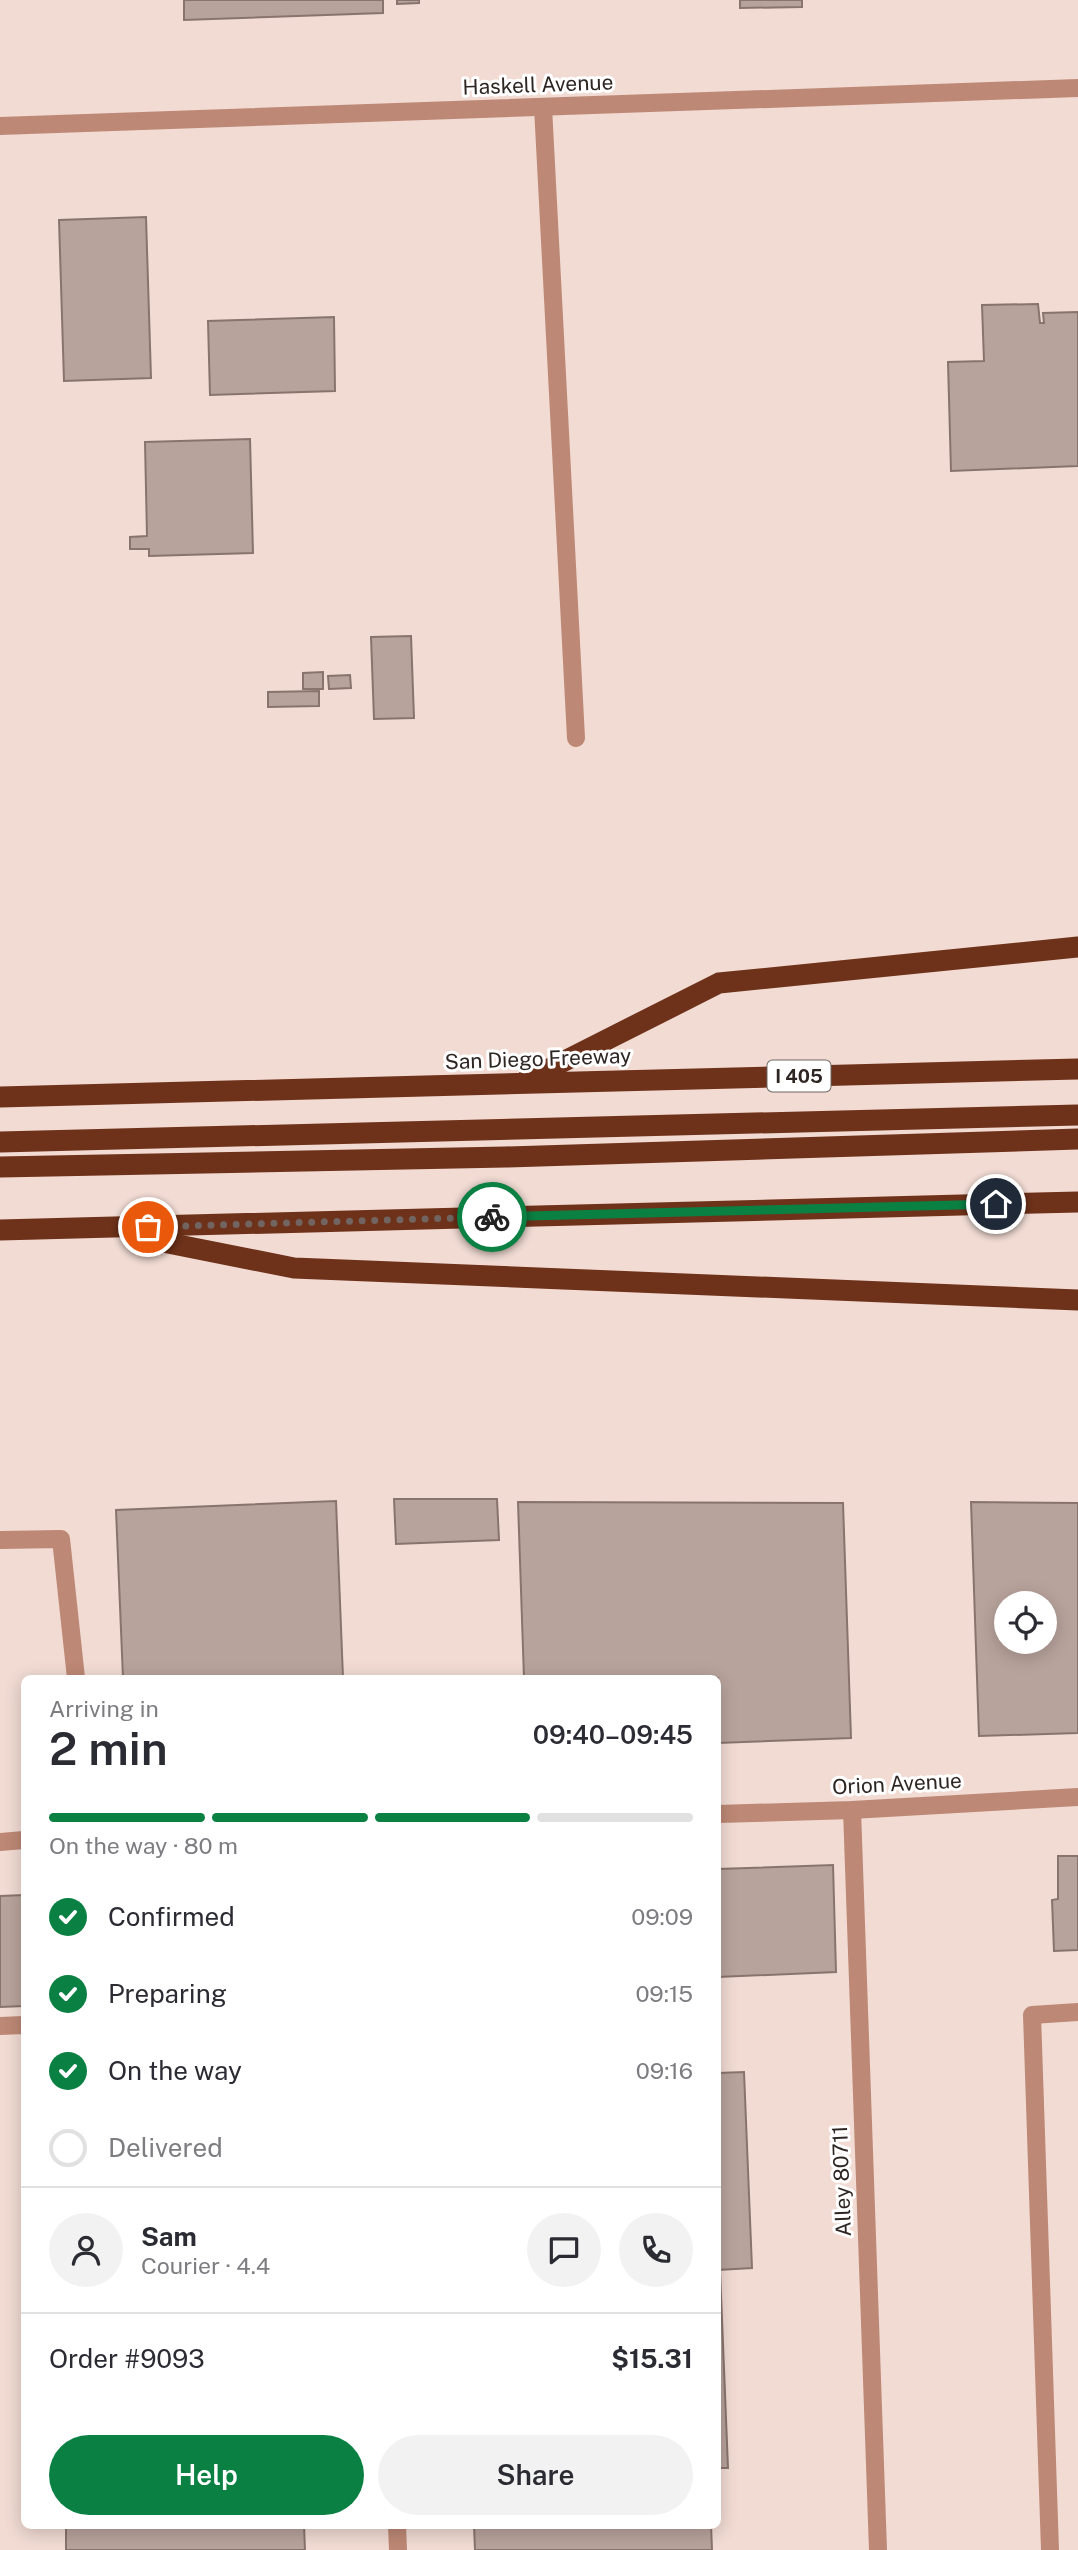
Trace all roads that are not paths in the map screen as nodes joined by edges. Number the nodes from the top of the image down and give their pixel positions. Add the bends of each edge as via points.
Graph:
1 (1078, 88) edge
2 (543, 107) junction
3 (0, 126) edge
4 (576, 738) dead end
5 (1078, 947) edge
6 (1078, 1069) edge
7 (520, 1084) junction
8 (0, 1097) edge
9 (1078, 1115) edge
10 (1078, 1139) edge
11 (0, 1142) edge
12 (0, 1167) edge
13 (1078, 1202) edge
14 (93, 1228) junction
15 (0, 1230) edge
16 (1078, 1300) edge
17 (0, 1540) edge
18 (76, 1675) edge
19 (1078, 1797) edge
20 (852, 1810) junction
21 (721, 1814) edge
22 (21, 1840) edge
23 (0, 1842) edge
24 (1078, 2012) edge
25 (21, 2025) edge
26 (0, 2026) edge
27 (397, 2529) edge
28 (398, 2550) edge
29 (878, 2550) edge
30 (1050, 2550) edge

1 - 2 street, Haskell Avenue
2 - 3 street, Haskell Avenue
2 - 4 street
5 - 7 highway via 719,983
6 - 7 highway, San Diego Freeway / I 405
7 - 8 highway, San Diego Freeway / I 405
9 - 11 highway
10 - 12 highway
13 - 14 highway
14 - 15 highway
14 - 16 highway via 294,1268
17 - 18 street via 61,1539
19 - 20 street, Orion Avenue
20 - 21 street, Orion Avenue
20 - 29 street, Alley 80711
22 - 23 street
24 - 30 street via 1032,2015
25 - 26 street
27 - 28 street

